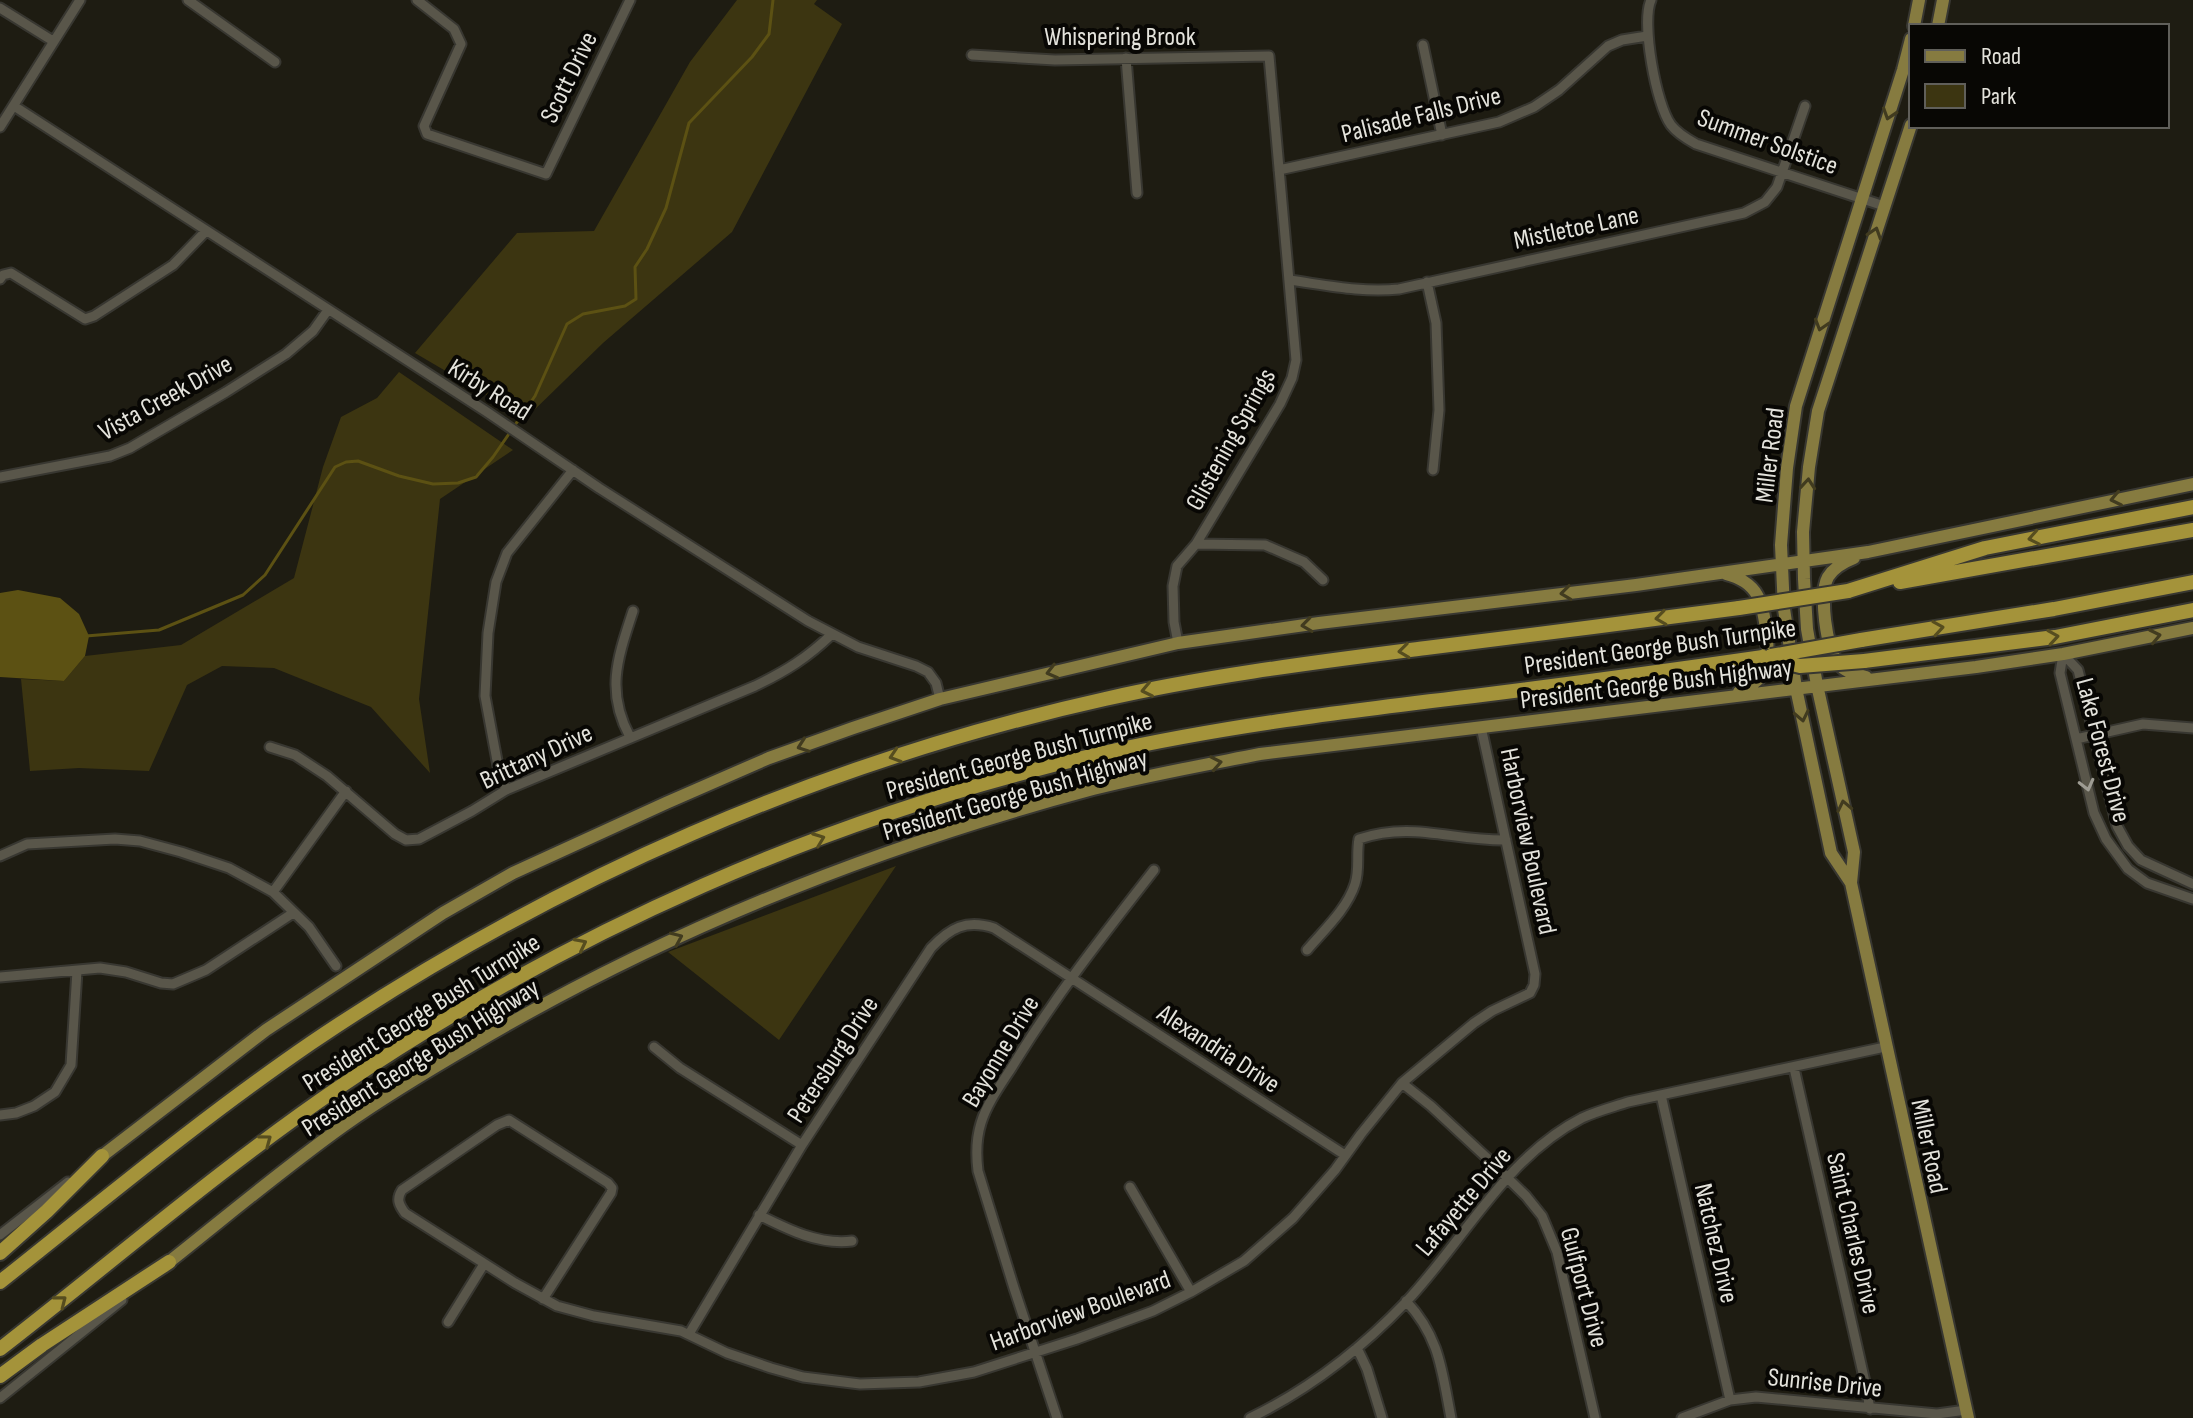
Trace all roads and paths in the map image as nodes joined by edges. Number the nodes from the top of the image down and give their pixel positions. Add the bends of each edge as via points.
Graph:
1 (80, 0) edge
2 (188, 0) edge
3 (417, 0) edge
4 (630, 0) edge
5 (1651, 0) edge
6 (1919, 0) edge
7 (1943, 0) edge
8 (0, 8) edge
9 (1914, 24) edge
10 (1938, 24) edge
11 (1647, 36) junction
12 (53, 41) junction
13 (1423, 45) dead end
14 (1909, 47) edge
15 (972, 55) dead end
16 (1269, 56) joint
17 (1126, 58) junction
18 (275, 62) dead end
19 (14, 106) junction
20 (1805, 106) dead end
21 (0, 127) edge
22 (1910, 128) edge
23 (1442, 135) junction
24 (1279, 170) junction
25 (1784, 172) junction
26 (1137, 193) dead end
27 (1861, 197) junction
28 (1884, 206) junction
29 (206, 231) junction
30 (0, 279) edge
31 (1289, 280) junction
32 (1427, 282) junction
33 (328, 310) junction
34 (573, 470) junction
35 (1433, 470) dead end
36 (0, 477) edge
37 (2193, 484) edge
38 (2193, 507) edge
39 (2193, 530) edge
40 (1196, 544) junction
41 (1868, 552) junction
42 (1803, 562) junction
43 (1782, 564) junction
44 (1721, 573) junction
45 (1323, 580) dead end
46 (2193, 582) edge
47 (1848, 591) junction
48 (2193, 610) edge
49 (633, 611) dead end
50 (2193, 628) edge
51 (832, 634) junction
52 (1178, 643) junction
53 (2063, 654) junction
54 (1763, 657) junction
55 (1872, 679) junction
56 (1817, 685) junction
57 (1796, 688) junction
58 (1733, 695) junction
59 (940, 699) junction
60 (1481, 727) junction
61 (2193, 728) edge
62 (2095, 733) junction
63 (630, 737) junction
64 (2076, 739) junction
65 (270, 747) dead end
66 (506, 790) junction
67 (346, 791) junction
68 (1506, 840) junction
69 (0, 856) edge
70 (1154, 870) dead end
71 (1851, 883) junction
72 (2193, 884) edge
73 (273, 892) junction
74 (2193, 899) edge
75 (293, 913) junction
76 (1307, 950) dead end
77 (336, 966) dead end
78 (77, 971) junction
79 (0, 977) edge
80 (1070, 978) junction
81 (654, 1047) dead end
82 (1885, 1047) junction
83 (1794, 1068) junction
84 (1402, 1083) junction
85 (1661, 1095) junction
86 (0, 1115) edge
87 (802, 1145) junction
88 (1345, 1155) junction
89 (102, 1156) junction
90 (1507, 1178) junction
91 (1130, 1187) dead end
92 (759, 1215) junction
93 (0, 1235) edge
94 (852, 1241) dead end
95 (0, 1253) edge
96 (169, 1262) junction
97 (484, 1264) junction
98 (0, 1282) edge
99 (1191, 1292) junction
100 (543, 1299) junction
101 (1406, 1301) junction
102 (448, 1322) dead end
103 (689, 1334) junction
104 (1357, 1348) junction
105 (0, 1349) edge
106 (1036, 1351) junction
107 (0, 1376) edge
108 (0, 1398) edge
109 (1730, 1400) junction
110 (1870, 1409) junction
111 (1967, 1414) edge
112 (1057, 1418) edge
113 (1250, 1418) edge
114 (1382, 1418) edge
115 (1451, 1418) edge
116 (1595, 1418) edge
117 (1682, 1418) edge

1 - 12 street
2 - 18 street
3 - 4 street, Scott Drive via 454,29 461,44 424,131 546,174
5 - 11 street, Summer Solstice
6 - 9 main road
7 - 10 main road
8 - 12 street
11 - 23 street, Palisade Falls Drive via 1608,46 1534,107 1499,122
11 - 25 street, Summer Solstice via 1671,126 1696,144
12 - 19 street
13 - 23 street
14 -> 27 main road, Miller Road
15 - 17 street, Whispering Brook
16 - 17 street, Whispering Brook
16 - 24 street, Glistening Springs
17 - 26 street
19 - 21 street
19 - 29 street, Kirby Road
20 - 25 street, Mistletoe Lane
22 - 28 main road, Miller Road
23 - 24 street, Palisade Falls Drive
24 - 31 street, Glistening Springs
25 - 27 street, Summer Solstice
25 - 32 street, Mistletoe Lane via 1765,202 1744,213
27 - 28 street, Summer Solstice
27 -> 43 main road, Miller Road via 1796,406
42 -> 28 main road, Miller Road via 1818,411
29 - 30 street via 173,265 85,319 11,273
29 - 33 street, Kirby Road
31 - 32 street, Mistletoe Lane via 1377,291
31 - 40 street, Glistening Springs via 1296,360 1292,378
32 - 35 street via 1436,323 1439,410
33 - 34 street, Kirby Road
33 - 36 street, Vista Creek Drive via 286,354 130,448
34 - 51 street, Kirby Road
34 - 66 street via 507,553 496,582 485,696
37 -> 41 main road
38 -> 47 highway via 1985,548
39 - 47 highway, President George Bush Turnpike
40 - 45 street via 1265,545 1304,562
40 - 52 street, Glistening Springs via 1177,566 1173,586
41 - 42 main road
41 - 55 main road via 1842,563 1827,578 1824,604 1830,650 1838,663 1849,673
42 - 43 main road
42 - 56 main road, Miller Road
43 - 44 main road
43 - 57 main road, Miller Road
44 -> 52 main road
44 - 58 main road via 1747,584 1764,614 1764,674
54 -> 46 highway, President George Bush Turnpike, bridge
47 -> 98 highway, President George Bush Turnpike, bridge via 1170,685 967,734 781,797 579,886 397,987 234,1098
54 -> 48 highway, bridge via 1800,666 1864,661 2055,637
49 - 63 street via 615,680 618,710
53 -> 50 main road, President George Bush Highway
51 - 59 street, Kirby Road via 928,672
51 - 63 street, Brittany Drive via 791,668
52 -> 59 main road
53 - 55 main road, President George Bush Highway
53 - 62 street, Lake Forest Drive via 2078,670
53 - 64 street, Lake Forest Drive via 2060,673
105 -> 54 highway, President George Bush Turnpike via 255,1148 398,1049 579,945 768,858 965,790 1167,740 1293,718
55 - 56 main road, President George Bush Highway
56 - 57 main road, President George Bush Highway
71 -> 56 main road, Miller Road via 1854,852
57 - 58 main road, President George Bush Highway
57 -> 71 main road, Miller Road via 1831,853
58 - 60 main road, President George Bush Highway
59 -> 89 main road via 769,758 513,873 266,1030
60 - 68 street, Harborview Boulevard
96 -> 60 main road, President George Bush Highway via 344,1125 443,1062 631,959 728,915 878,857 1093,789 1260,754
61 - 62 street via 2143,724
62 - 64 street
62 - 72 street, Lake Forest Drive via 2117,826 2128,846 2141,860
63 - 66 street, Brittany Drive
64 -> 74 street, Lake Forest Drive via 2094,813 2114,853 2147,883
65 - 67 street, Brittany Drive via 295,755
66 - 67 street, Brittany Drive via 419,839 406,840
67 - 73 street
68 - 76 street via 1412,830 1359,839 1351,894
68 - 84 street, Harborview Boulevard via 1534,985 1530,993 1474,1023
69 - 73 street via 27,844 140,841 229,868
70 - 80 street, Bayonne Drive
71 - 82 main road, Miller Road
73 - 75 street
75 - 77 street
75 - 78 street via 206,970 173,984 100,968
78 - 79 street
78 - 86 street via 71,1065 55,1092 34,1106
80 - 87 street, Petersburg Drive via 994,928 964,925 942,936
80 - 88 street, Alexandria Drive
80 - 106 street, Bayonne Drive via 986,1112 976,1154
81 - 87 street
82 - 83 street, Lafayette Drive
82 - 111 main road, Miller Road
83 - 85 street, Lafayette Drive
83 - 110 street, Saint Charles Drive
84 - 88 street, Harborview Boulevard
84 - 90 street, Gulfport Drive
85 - 90 street, Lafayette Drive via 1582,1118
85 - 109 street, Natchez Drive
87 - 92 street, Petersburg Drive
88 - 99 street, Harborview Boulevard via 1272,1237 1244,1261
89 - 93 street
89 - 95 highway
90 - 101 street, Lafayette Drive
90 - 116 street, Gulfport Drive via 1551,1233
91 - 99 street
92 - 94 street via 810,1237
92 - 103 street, Petersburg Drive
96 - 107 highway
96 - 108 street, President George Bush Highway
97 - 100 street, Harborview Boulevard
97 - 100 street, Harborview Boulevard via 405,1213 398,1199 402,1190 509,1120 612,1188
97 - 102 street
99 - 106 street, Harborview Boulevard via 1113,1326
100 - 103 street, Harborview Boulevard via 573,1312
101 - 104 street, Lafayette Drive
101 - 115 street via 1428,1328 1436,1348
103 - 106 street, Harborview Boulevard via 771,1368 860,1384 946,1378
104 - 113 street, Lafayette Drive
104 - 114 street
106 - 112 street, Bayonne Drive
109 - 110 street, Sunrise Drive via 1776,1398
109 - 117 street, Sunrise Drive
110 - 111 street, Sunrise Drive

